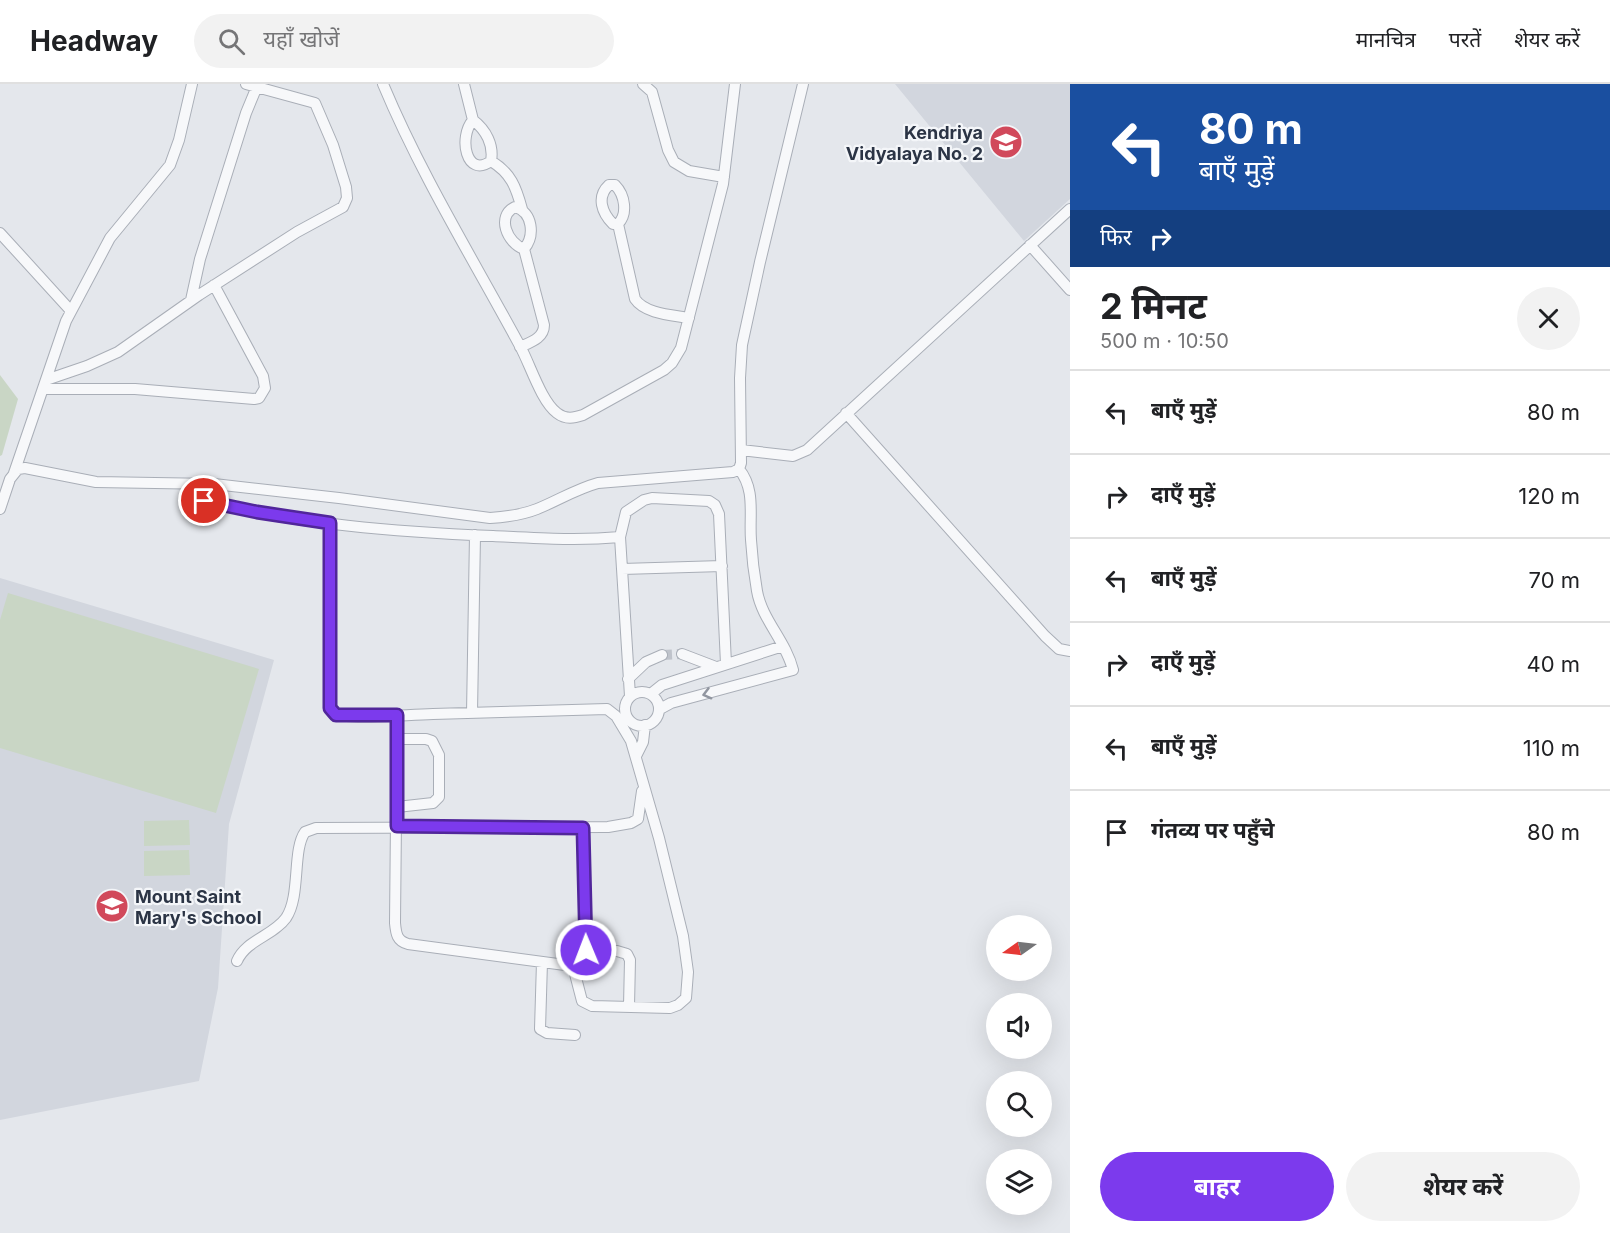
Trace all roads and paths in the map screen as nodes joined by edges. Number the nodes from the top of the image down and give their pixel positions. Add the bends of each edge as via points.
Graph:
1 (192, 84) edge
2 (246, 84) edge
3 (383, 84) edge
4 (464, 84) edge
5 (643, 84) edge
6 (735, 84) edge
7 (803, 84) edge
8 (258, 86) edge
9 (656, 88) edge
10 (473, 120) junction
11 (491, 161) junction
12 (724, 177) junction
13 (522, 209) junction
14 (1070, 209) edge
15 (618, 224) dead end
16 (0, 234) edge
17 (1030, 245) junction
18 (524, 249) junction
19 (214, 285) junction
20 (1070, 290) edge
21 (191, 300) junction
22 (71, 311) junction
23 (689, 318) junction
24 (520, 347) junction
25 (44, 385) junction
26 (846, 413) junction
27 (741, 450) junction
28 (739, 469) junction
29 (14, 473) junction
30 (204, 501) dead end
31 (0, 509) edge
32 (330, 523) junction
33 (475, 535) junction
34 (620, 537) junction
35 (722, 566) junction
36 (622, 569) junction
37 (783, 646) junction
38 (1070, 651) edge
39 (682, 654) tunnel mouth
40 (662, 655) tunnel mouth
41 (721, 666) junction
42 (628, 679) junction
43 (652, 693) junction
44 (630, 696) junction
45 (624, 709) junction
46 (660, 709) junction
47 (611, 712) junction
48 (472, 713) junction
49 (397, 715) junction
50 (640, 725) junction
51 (622, 727) junction
52 (397, 739) junction
53 (636, 756) junction
54 (643, 784) junction
55 (397, 807) junction
56 (397, 826) junction
57 (583, 828) junction
58 (586, 950) junction
59 (237, 961) dead end
60 (542, 962) junction
61 (571, 966) junction
62 (630, 1006) junction
63 (575, 1035) dead end

1 - 22 street via 171,165 110,238
2 - 8 street
3 - 24 street via 422,170
4 - 10 street
5 - 9 street
6 - 12 street
7 - 27 street via 742,345
8 - 19 street via 315,103 333,145 347,198 336,212
8 - 21 street via 202,252
9 - 12 street via 674,162 689,171
10 - 11 street via 487,135
10 - 11 street via 465,132 467,156 478,165
11 - 13 street via 510,178
12 - 23 street
13 - 18 street via 531,233
13 - 18 street via 509,210 506,225 510,239
14 - 17 street
15 - 23 street via 638,303 646,309
16 - 22 street
17 - 20 street
17 - 26 street
18 - 24 street via 544,330
19 - 21 street
19 - 25 street via 263,376 265,388 259,398
21 - 25 street via 112,355
22 - 25 street
23 - 24 street via 681,348 672,363 573,418 556,413 549,404
25 - 29 street
26 - 27 street via 800,455
26 - 38 street via 1045,636 1059,649
27 - 28 street
28 - 29 street via 726,474 598,483 536,510 490,518 214,484 108,484 31,468
28 - 37 street via 747,478 750,491 750,539 760,605
29 - 31 street
30 - 32 street
32 - 33 street
32 - 49 street via 330,708 336,715 345,716
33 - 34 street
33 - 48 street
34 - 35 street via 626,512 644,500 709,501 719,514
34 - 36 street
35 - 36 street
35 - 41 street
36 - 42 street
37 - 41 street
37 -> 46 street via 793,670
39 - 41 street
40 - 42 street via 646,662
41 - 43 street via 662,685
42 - 44 street
43 - 44 street
43 - 46 street
44 - 45 street
45 - 47 street
45 - 50 street via 626,717
46 - 50 street via 656,719
47 - 48 street via 607,709
47 - 51 street
48 - 49 street
49 - 52 street
50 - 51 street
50 - 53 street via 644,742
51 - 53 street
52 - 55 street
52 - 55 street via 432,741 439,755 439,797 433,803
53 - 54 street
54 - 57 street via 638,819
54 - 62 street via 683,936 688,979 686,998 678,1005 660,1009
55 - 56 street
56 - 57 street
56 - 59 street via 305,831 285,919 241,952
56 - 60 street via 395,923 399,940
57 - 58 street
58 - 61 street via 583,959
58 - 62 street via 627,954
60 - 61 street
60 - 63 street via 540,1029
61 - 62 street via 586,1004

